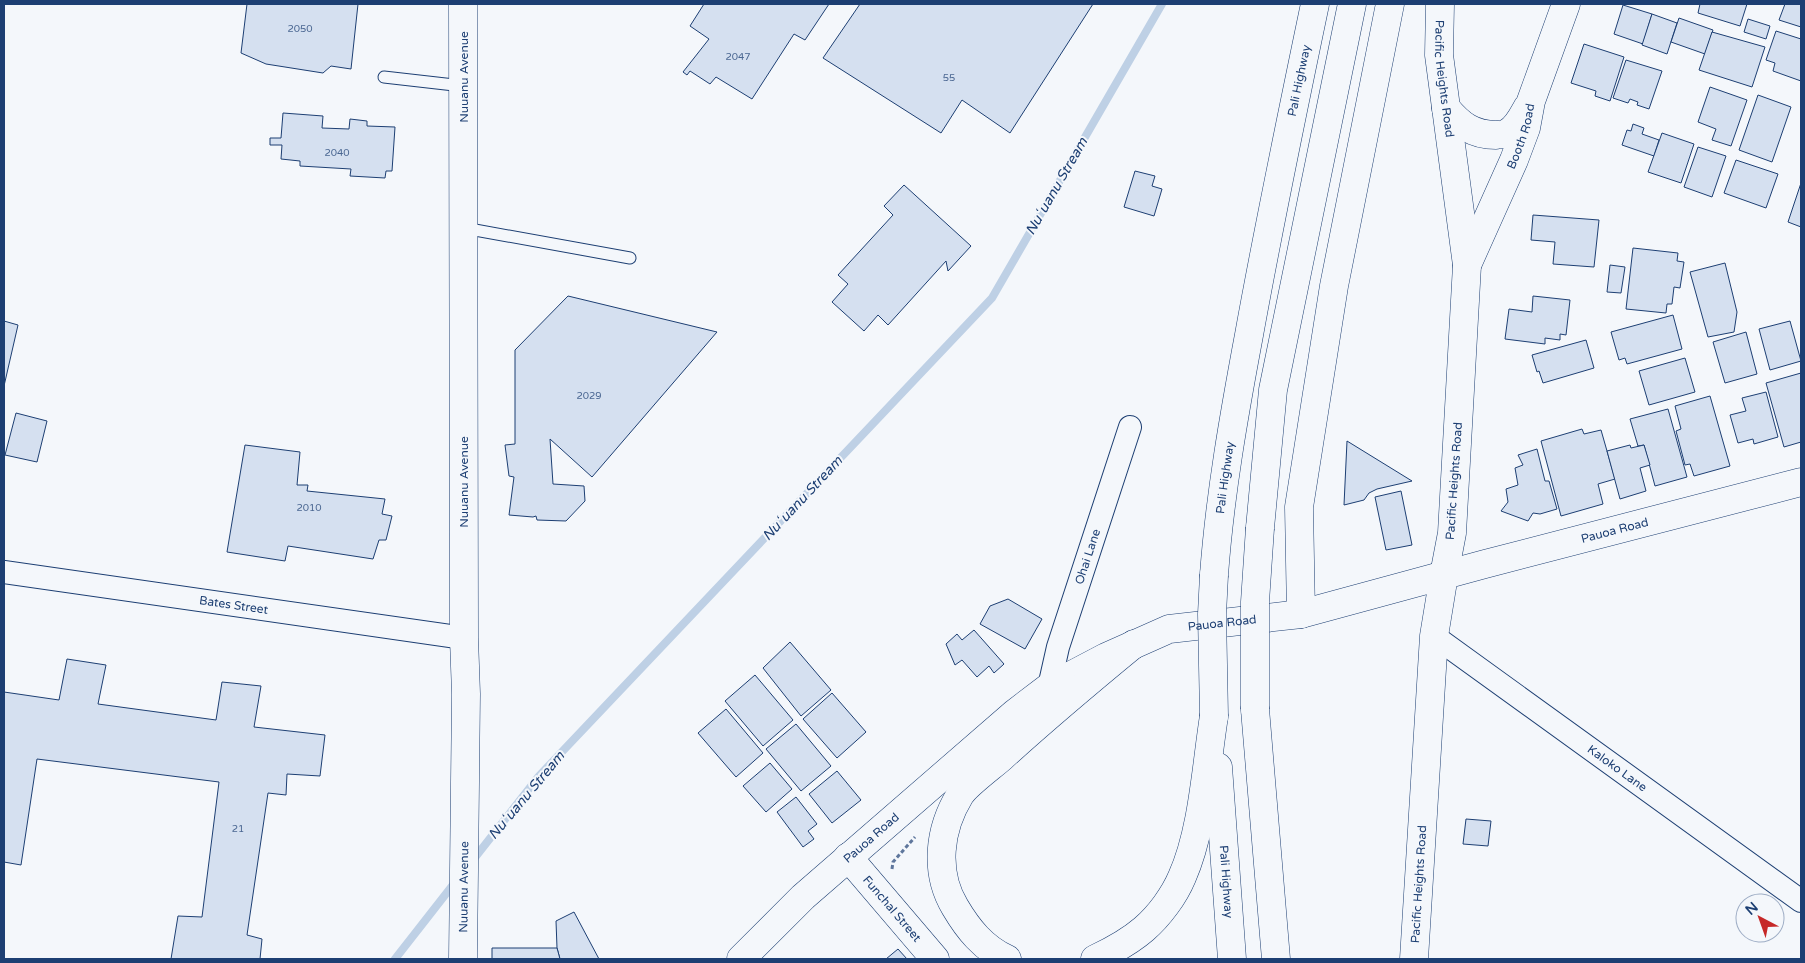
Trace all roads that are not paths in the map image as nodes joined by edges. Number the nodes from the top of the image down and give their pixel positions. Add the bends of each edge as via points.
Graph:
1 (463, 4) edge
2 (1315, 4) edge
3 (1352, 4) edge
4 (1390, 4) edge
5 (1440, 4) edge
6 (1566, 4) edge
7 (384, 77) dead end
8 (464, 86) junction
9 (1531, 101) junction
10 (1446, 108) junction
11 (464, 228) junction
12 (630, 258) dead end
13 (1467, 265) junction
14 (1130, 428) dead end
15 (1801, 482) edge
16 (4, 572) edge
17 (1444, 575) junction
18 (1301, 614) junction
19 (1434, 636) junction
20 (464, 638) junction
21 (1134, 644) junction
22 (1049, 687) junction
23 (1214, 716) junction
24 (848, 857) junction
25 (1801, 901) edge
26 (463, 959) edge
27 (741, 959) edge
28 (935, 959) edge
29 (1007, 959) edge
30 (1095, 959) edge
31 (1232, 959) edge
32 (1276, 959) edge
33 (1414, 959) edge

1 - 8 main road, Nuuanu Avenue
2 - 23 main road, Pali Highway, bridge via 1257,288 1217,529 1212,614
3 - 32 main road, bridge via 1273,390 1260,528 1255,602 1255,709
4 - 18 main road via 1334,286 1299,508
5 - 10 main road, Pacific Heights Road via 1439,55
6 - 9 main road, Booth Road
7 - 8 lane
8 - 11 main road, Nuuanu Avenue
9 - 10 main road via 1516,125 1506,134 1472,132
9 - 13 main road, Booth Road via 1526,128 1514,160
10 - 13 main road, Pacific Heights Road
11 - 12 lane
11 - 20 main road, Nuuanu Avenue
13 - 17 main road, Pacific Heights Road via 1452,533
14 - 22 street, Ohai Lane via 1058,647
15 - 17 main road, Pauoa Road
16 - 20 street, Bates Street
17 - 18 main road, Pauoa Road
17 - 19 main road, Pacific Heights Road
18 - 21 main road, Pauoa Road via 1169,629
19 - 25 street, Kaloko Lane
19 - 33 main road, Pacific Heights Road
20 - 26 main road, Nuuanu Avenue
21 - 22 main road, Pauoa Road
21 - 29 main road via 1058,706 960,794 948,820 940,851 943,879 950,899 977,939
22 - 24 main road, Pauoa Road via 993,731
23 - 30 main road via 1199,816 1182,877 1172,895 1144,928
23 - 31 main road, Pali Highway
24 - 27 main road, Pauoa Road
24 - 28 main road, Funchal Street

